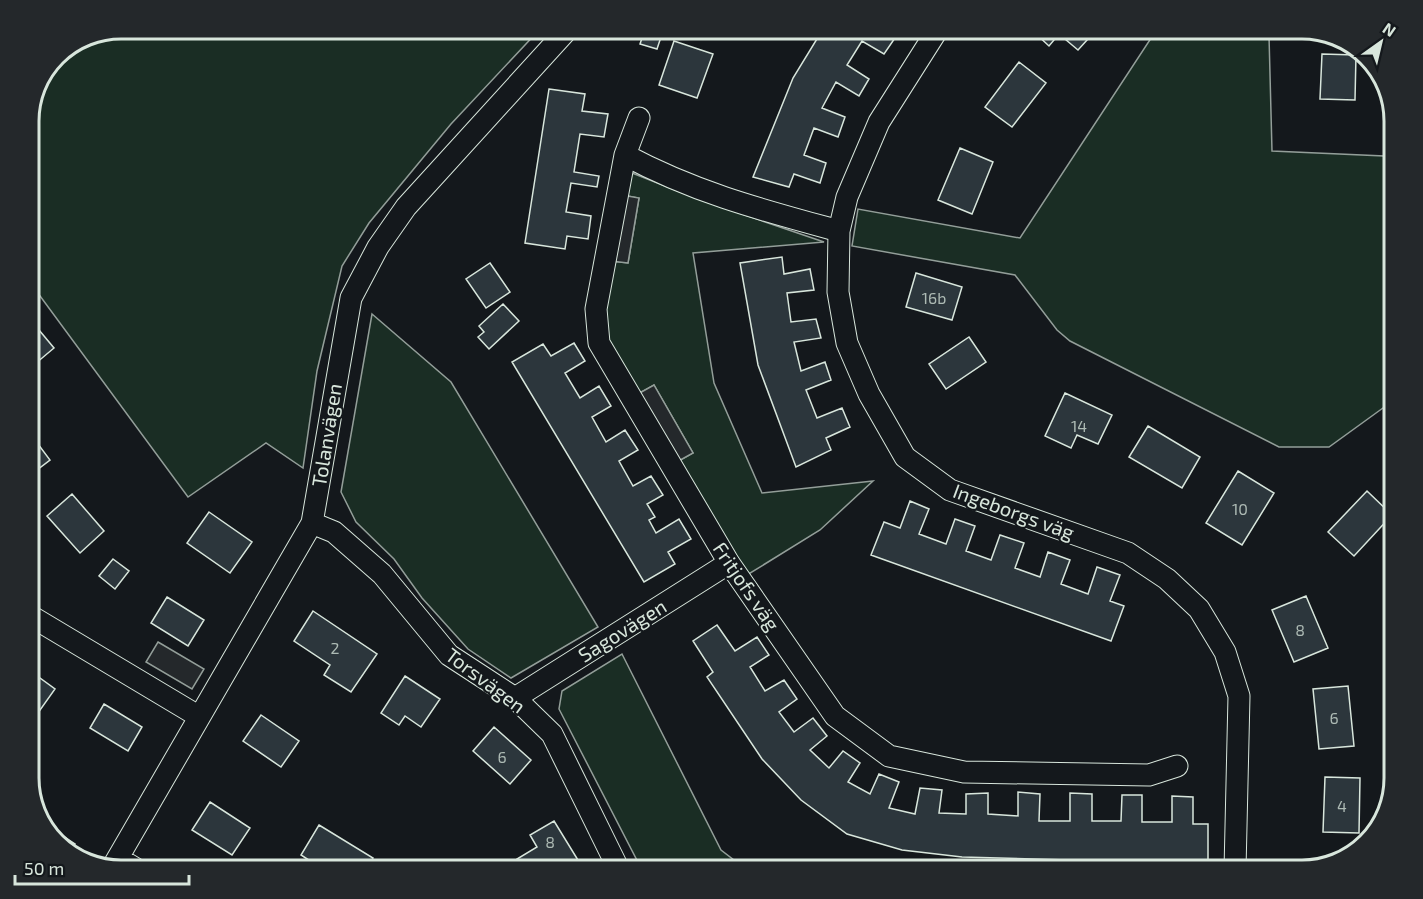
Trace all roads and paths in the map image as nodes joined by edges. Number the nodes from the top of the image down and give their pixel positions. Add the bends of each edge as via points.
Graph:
1 (558, 39) edge
2 (931, 39) edge
3 (639, 118) dead end
4 (626, 155) junction
5 (839, 231) junction
6 (312, 523) junction
7 (729, 563) junction
8 (39, 621) edge
9 (515, 698) junction
10 (198, 716) junction
11 (1177, 766) dead end
12 (117, 860) edge
13 (614, 860) edge
14 (1235, 860) edge

1 - 6 street, Tolanvägen via 406,207 378,247 351,298
2 - 5 street, Ingeborgs väg via 879,122 847,197
3 - 4 street, Fritjofs väg
4 - 5 street via 669,178 732,202
4 - 7 street, Fritjofs väg via 596,309 599,343
5 - 14 street, Ingeborgs väg via 838,292 847,343 869,394 905,457 950,490 1128,553 1167,579 1199,609 1225,652 1239,696
6 - 9 street, Torsvägen via 334,532 381,574 449,655
6 - 10 street, Tolanvägen
7 - 9 street, Sagovägen
7 - 11 street, Fritjofs väg via 835,716 889,756 963,772 1149,775
8 - 10 street
9 - 13 street, Torsvägen via 552,734
10 - 12 street, Tolanvägen

